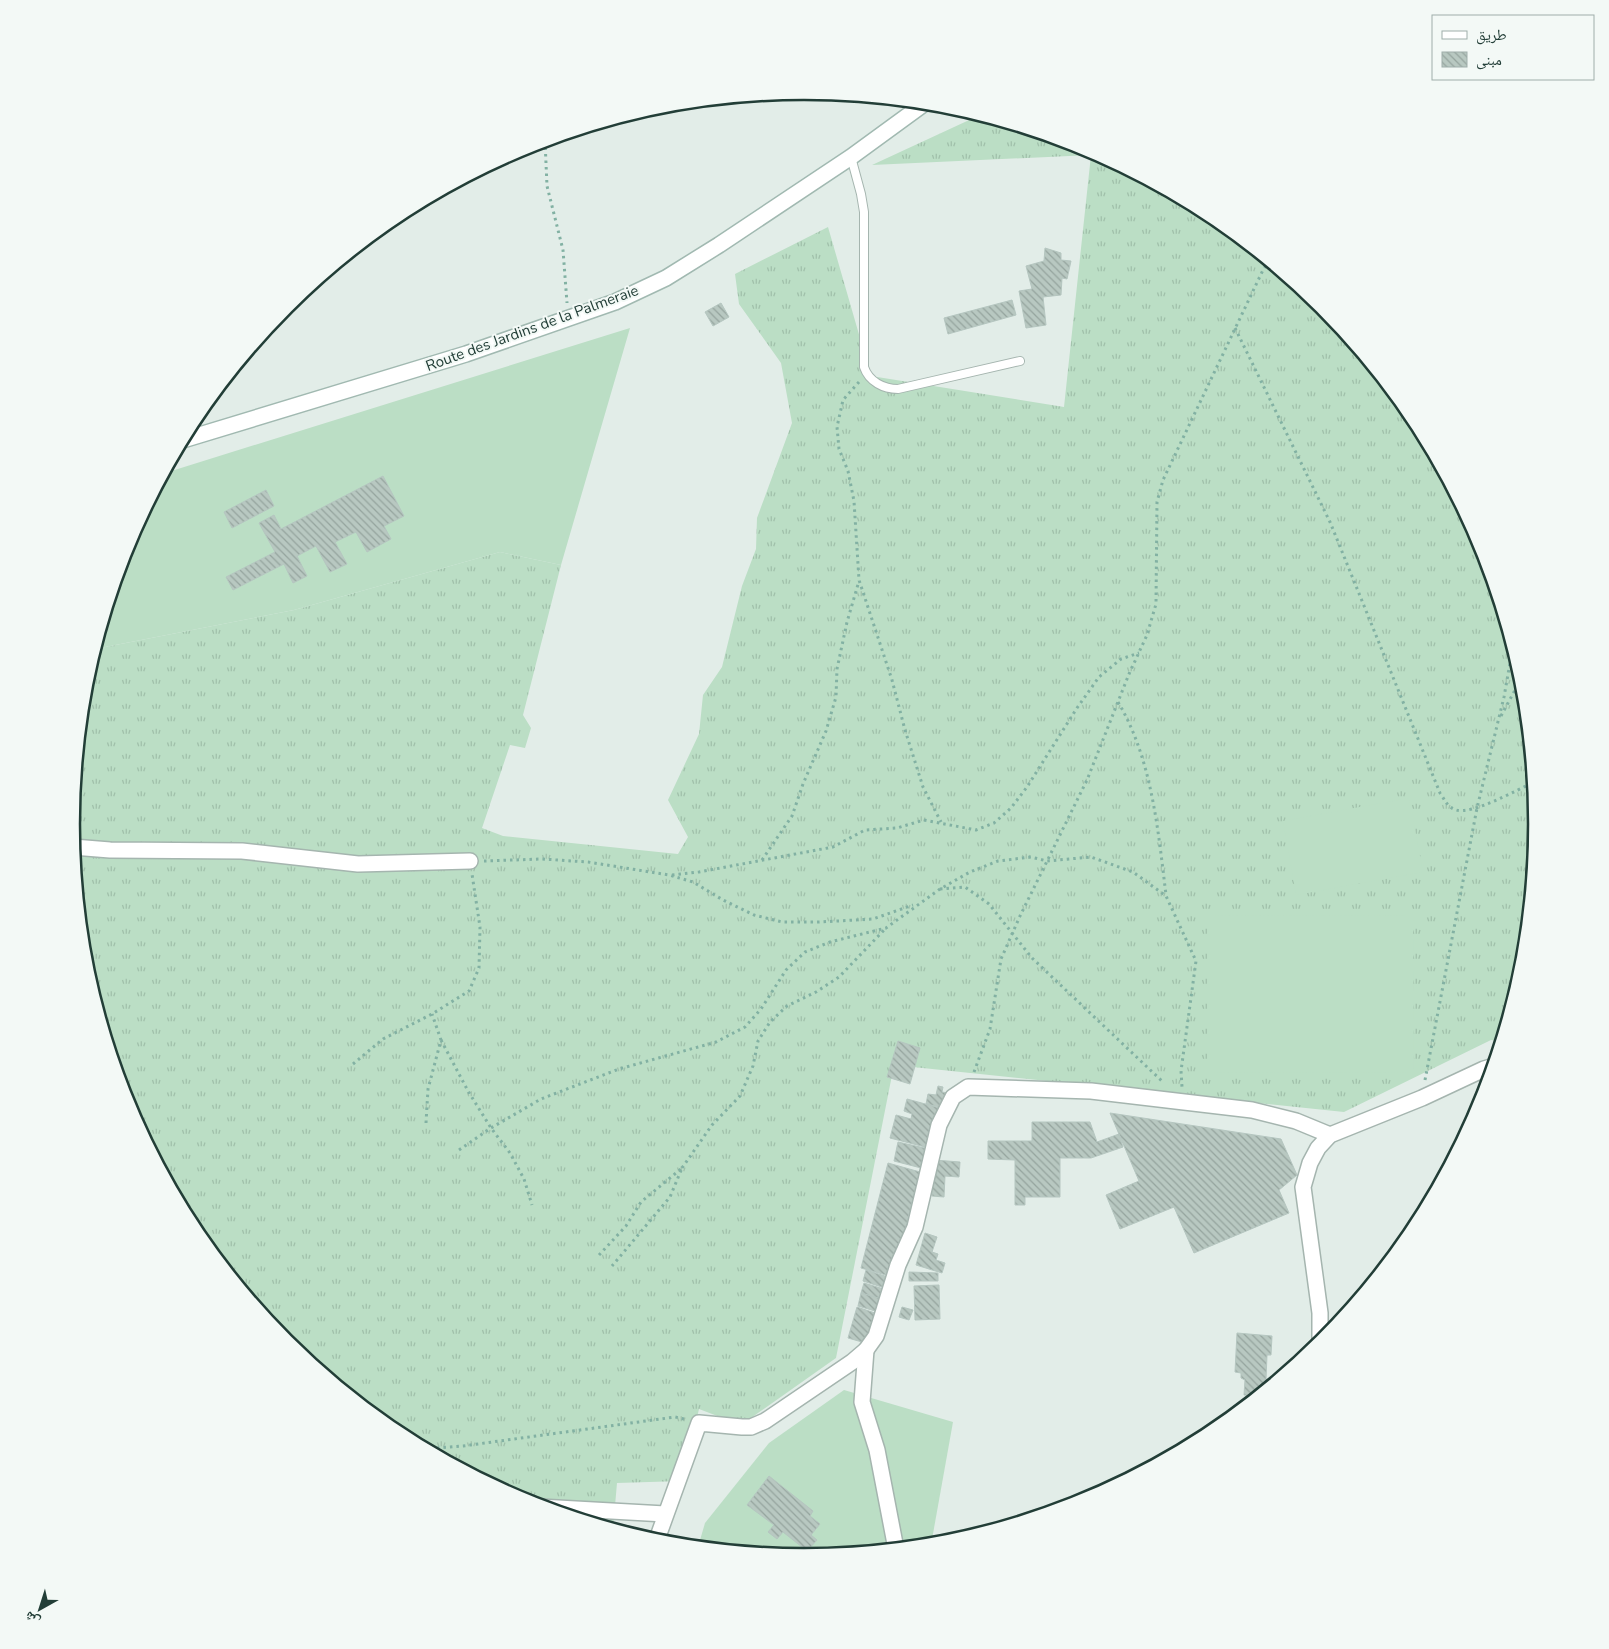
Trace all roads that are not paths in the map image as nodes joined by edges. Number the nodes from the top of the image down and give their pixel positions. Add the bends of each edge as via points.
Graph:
1 (917, 109) edge
2 (851, 157) junction
3 (1020, 361) dead end
4 (193, 437) edge
5 (81, 848) edge
6 (470, 861) road end
7 (1487, 1068) edge
8 (1330, 1135) junction
9 (1320, 1334) edge
10 (866, 1350) junction
11 (565, 1508) edge
12 (665, 1514) junction
13 (659, 1534) edge
14 (895, 1543) edge

1 - 2 street, Route des Jardins de la Palmeraie
2 - 3 lane via 864,212 863,317 867,375 890,389 898,389
2 - 4 street, Route des Jardins de la Palmeraie via 719,246 666,278 615,302 466,354
5 - 6 street via 242,851 358,864
7 - 8 street
8 - 9 street via 1310,1163 1303,1187
8 - 10 street via 1296,1121 1252,1110 1091,1091 968,1087 953,1097 938,1125 915,1227 898,1265 876,1336
10 - 12 street via 766,1421 751,1427 699,1422
10 - 14 street via 862,1402 877,1450
11 - 12 street
12 - 13 street

